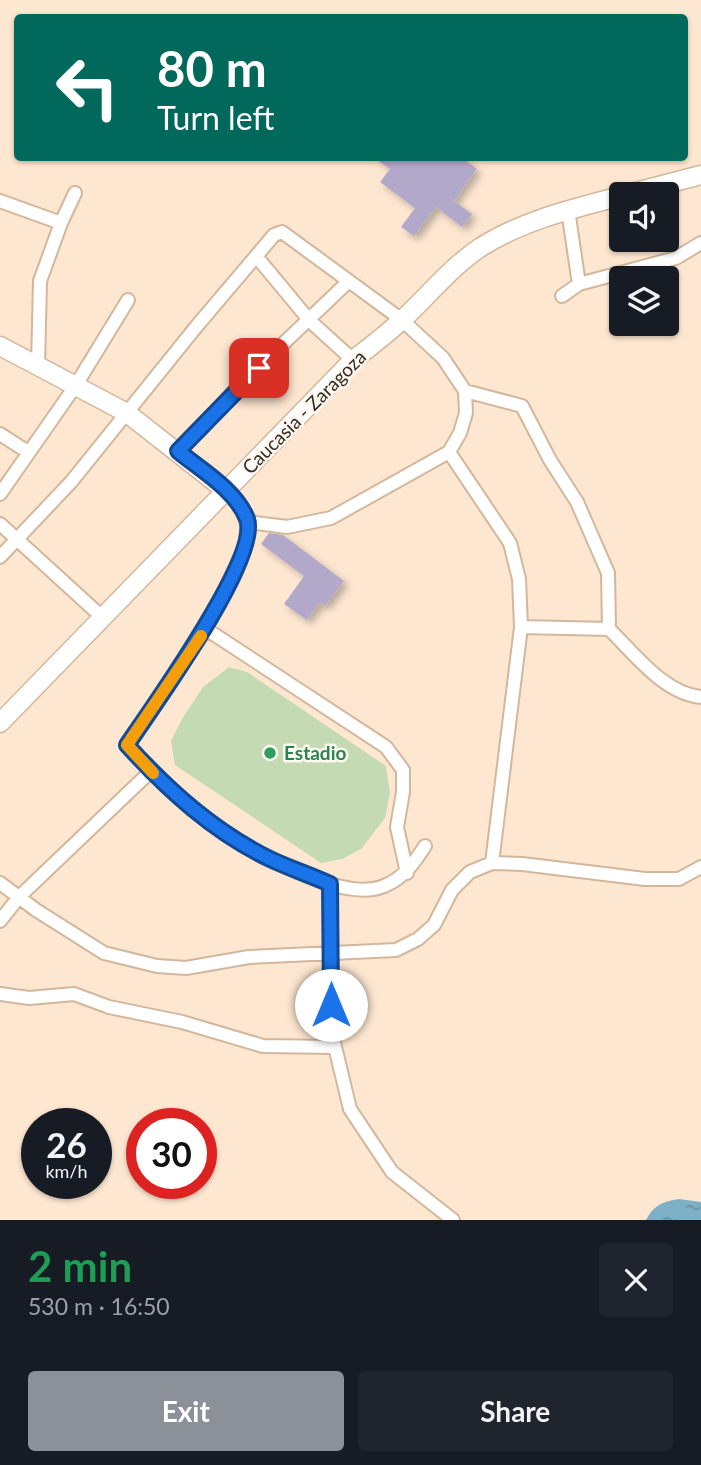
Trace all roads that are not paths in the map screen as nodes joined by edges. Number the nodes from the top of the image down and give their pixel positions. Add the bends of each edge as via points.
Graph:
1 (701, 175) edge
2 (674, 182) edge
3 (75, 193) dead end
4 (609, 199) edge
5 (0, 201) edge
6 (569, 209) junction
7 (61, 223) junction
8 (701, 243) edge
9 (256, 256) junction
10 (349, 281) junction
11 (579, 284) junction
12 (562, 296) dead end
13 (128, 300) dead end
14 (402, 320) junction
15 (310, 321) junction
16 (0, 346) edge
17 (353, 360) junction
18 (38, 366) junction
19 (76, 385) junction
20 (465, 391) junction
21 (127, 413) junction
22 (0, 434) edge
23 (178, 451) junction
24 (28, 452) junction
25 (449, 452) junction
26 (225, 490) junction
27 (0, 494) edge
28 (248, 522) junction
29 (0, 524) edge
30 (18, 540) junction
31 (0, 557) edge
32 (102, 617) junction
33 (521, 627) junction
34 (205, 629) junction
35 (609, 629) junction
36 (701, 697) edge
37 (3, 713) edge
38 (151, 771) junction
39 (425, 846) dead end
40 (492, 863) junction
41 (701, 867) edge
42 (407, 873) junction
43 (0, 883) edge
44 (330, 884) junction
45 (19, 897) junction
46 (0, 921) edge
47 (331, 954) junction
48 (0, 994) edge
49 (335, 1047) junction
50 (453, 1220) edge

1 - 2 main road
3 - 7 street
4 - 6 main road, Caucasia - Zaragoza
5 - 7 street
6 - 11 street
6 - 14 main road, Caucasia - Zaragoza via 523,225 480,248 454,267
7 - 18 street via 40,281
8 - 11 street via 676,258
9 - 10 street via 282,232
9 - 15 street
9 - 21 street
10 - 14 street
10 - 15 street
11 - 12 street
13 - 19 street
14 - 17 main road, Caucasia - Zaragoza
14 - 20 street via 443,358
15 - 17 street
15 - 23 street via 242,383
16 - 18 main road
17 - 26 main road, Caucasia - Zaragoza
18 - 19 main road
19 - 21 main road
19 - 24 street
20 - 25 street via 466,413
20 - 35 street via 522,406 578,502 608,573
21 - 23 main road
21 - 30 street
22 - 24 street
23 - 26 main road
24 - 27 street
25 - 28 street via 331,518 287,527
25 - 33 street via 510,544 519,579
26 - 28 street
26 - 32 main road, Caucasia - Zaragoza
28 - 34 street via 244,548
29 - 30 street
30 - 31 street
30 - 32 street
32 - 37 main road, Caucasia - Zaragoza
33 - 35 street
33 - 40 street
34 - 38 street via 127,745
34 - 42 street via 386,747 403,770 397,827
35 - 36 street via 657,676 686,696
38 - 44 street via 211,823 268,858
38 - 45 street
39 - 42 street
40 - 41 street via 645,879 679,879
40 - 47 street via 470,873 452,890 434,925 418,939 396,950
42 - 44 street via 383,887 356,891
43 - 45 street
44 - 47 street
45 - 46 street
45 - 47 street via 104,953 157,966 186,968 249,957
47 - 49 street
48 - 49 street via 29,998 74,994 263,1046
49 - 50 street via 350,1109 392,1172

